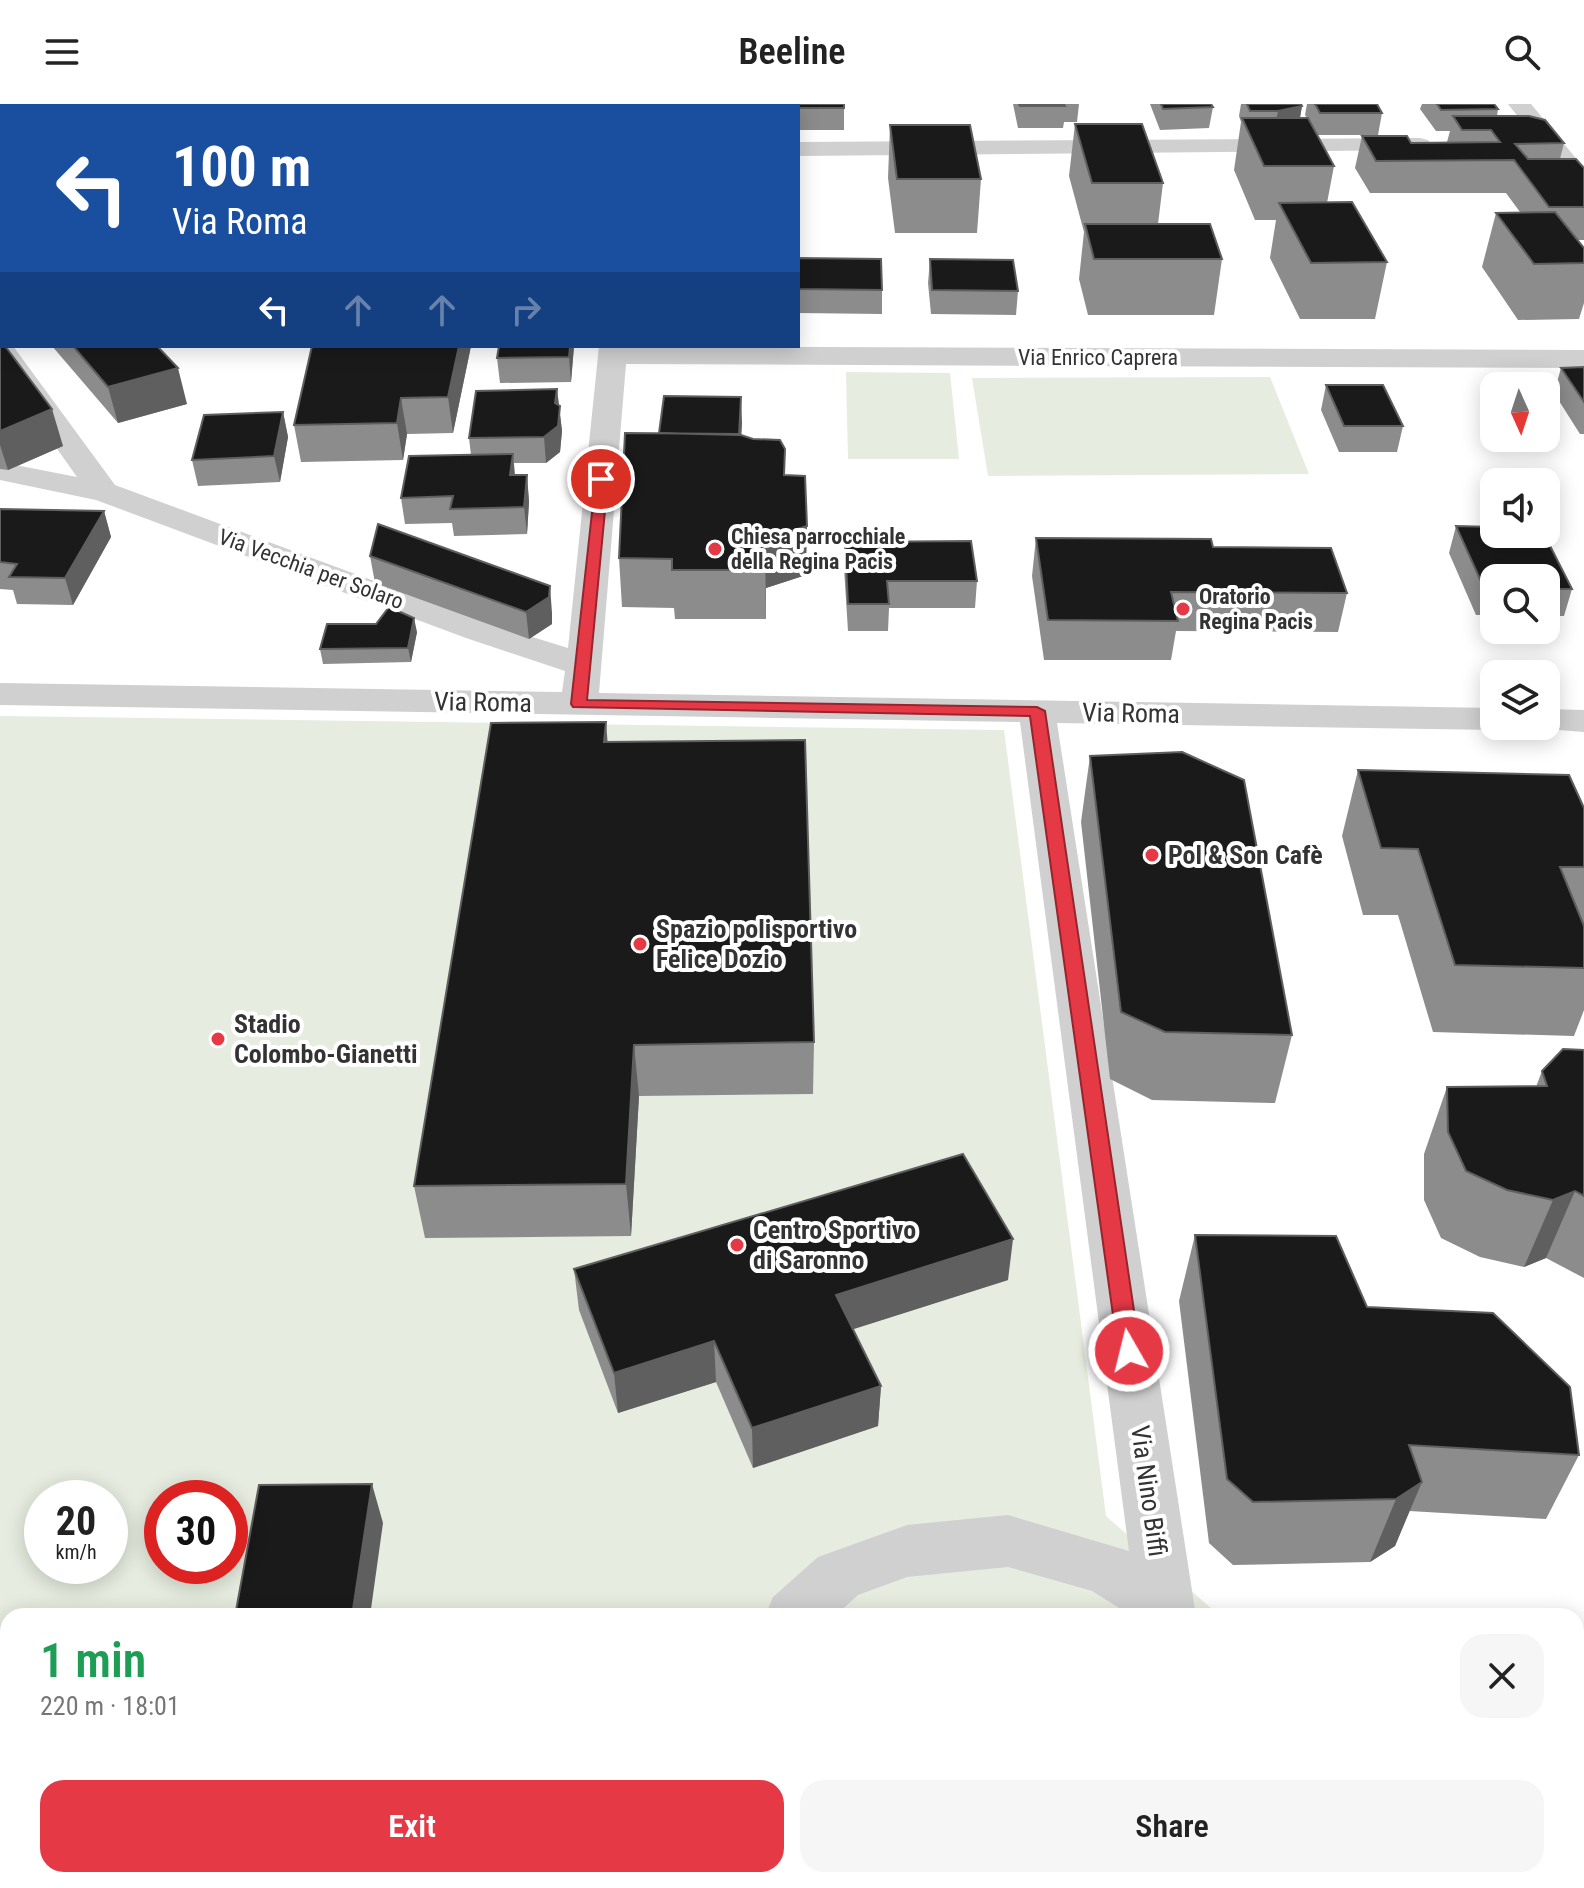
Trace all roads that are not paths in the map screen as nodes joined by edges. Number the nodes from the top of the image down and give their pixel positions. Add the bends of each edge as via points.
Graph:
1 (1519, 104) edge
2 (1441, 144) edge
3 (1520, 144) edge
4 (1551, 144) junction
5 (800, 149) edge
6 (1584, 184) edge
7 (0, 348) edge
8 (613, 350) edge
9 (1584, 359) edge
10 (0, 471) edge
11 (104, 492) junction
12 (584, 665) junction
13 (0, 694) edge
14 (579, 704) junction
15 (1037, 711) junction
16 (1480, 719) edge
17 (1560, 720) edge
18 (1584, 721) edge
19 (803, 1608) edge
20 (1163, 1608) edge
21 (1166, 1608) edge

1 - 4 street
2 - 5 street
3 - 4 street
4 - 6 street
7 - 11 street
8 - 9 street, Via Enrico Caprera
8 - 12 street
10 - 11 street, Via Vecchia per Solaro
11 - 12 street, Via Vecchia per Solaro
12 - 14 street
13 - 14 street, Via Roma
14 - 15 street, Via Roma
15 - 16 street, Via Roma
15 - 21 street, Via Nino Biffi
17 - 18 street
19 - 20 street, Via Nino Biffi via 838,1576 907,1551 1008,1541 1107,1569

